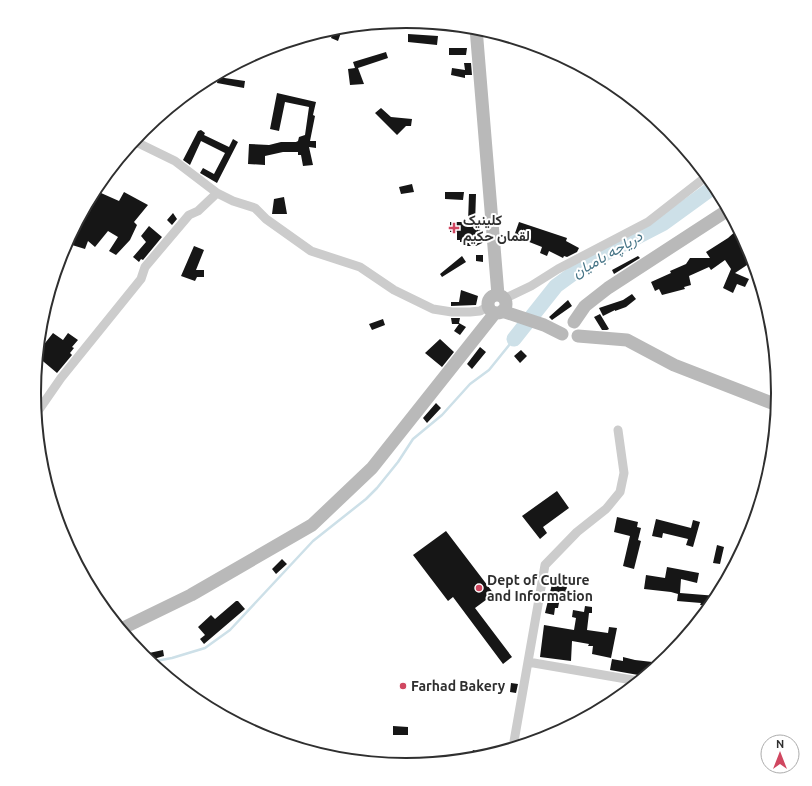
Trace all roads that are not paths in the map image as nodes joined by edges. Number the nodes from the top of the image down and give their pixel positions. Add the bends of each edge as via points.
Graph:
1 (477, 35) edge
2 (140, 144) edge
3 (702, 180) edge
4 (217, 193) junction
5 (723, 213) edge
6 (499, 305) junction
7 (574, 322) junction
8 (562, 331) junction
9 (578, 336) junction
10 (771, 403) edge
11 (42, 406) edge
12 (618, 430) dead end
13 (126, 627) edge
14 (528, 662) junction
15 (632, 680) edge
16 (514, 742) edge

1 - 6 main road
2 - 4 street via 175,161
3 - 6 street via 648,222 558,269
4 - 6 street via 233,202 255,208 266,219 312,251 360,267 394,290 432,309 470,312
4 - 11 street via 198,211 189,215 144,267 140,279
5 - 7 main road via 608,288 585,306
6 - 8 main road
6 - 13 main road via 372,468 312,525 191,596
7 - 8 main road via 566,323
7 - 9 main road via 580,328
8 - 9 main road via 564,338 569,340
9 - 10 main road via 627,340 674,365
12 - 14 street via 624,473 620,492 606,509 573,536 545,565
14 - 15 street
14 - 16 street

